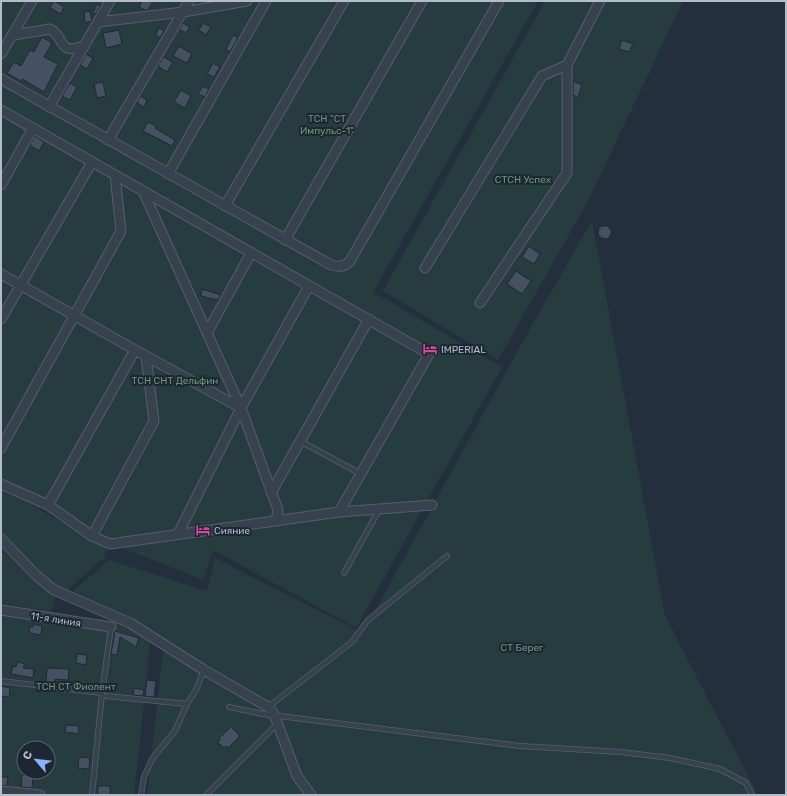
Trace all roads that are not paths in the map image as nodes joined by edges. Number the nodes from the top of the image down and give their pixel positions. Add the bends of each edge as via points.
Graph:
1 (32, 1) edge
2 (110, 1) edge
3 (189, 1) edge
4 (247, 1) edge
5 (266, 1) edge
6 (344, 1) edge
7 (422, 1) edge
8 (499, 1) edge
9 (600, 1) edge
10 (183, 12) junction
11 (98, 22) junction
12 (12, 34) junction
13 (84, 46) junction
14 (1, 54) edge
15 (567, 65) junction
16 (1, 79) edge
17 (49, 107) junction
18 (1, 110) edge
19 (33, 128) junction
20 (108, 140) junction
21 (92, 162) junction
22 (168, 174) junction
23 (115, 175) junction
24 (1, 184) edge
25 (143, 191) junction
26 (224, 206) junction
27 (285, 240) junction
28 (251, 253) junction
29 (425, 268) dead end
30 (1, 274) edge
31 (20, 285) junction
32 (309, 286) junction
33 (480, 303) dead end
34 (74, 316) junction
35 (1, 319) edge
36 (369, 319) junction
37 (208, 332) junction
38 (135, 350) junction
39 (146, 356) junction
40 (241, 408) junction
41 (300, 441) junction
42 (1, 448) edge
43 (361, 474) junction
44 (1, 484) edge
45 (271, 493) junction
46 (48, 505) junction
47 (432, 505) dead end
48 (380, 508) junction
49 (340, 512) junction
50 (276, 521) junction
51 (178, 534) junction
52 (92, 536) junction
53 (1, 539) edge
54 (447, 556) dead end
55 (344, 573) dead end
56 (1, 610) edge
57 (111, 627) joint
58 (204, 670) junction
59 (1, 681) edge
60 (104, 694) junction
61 (187, 704) junction
62 (229, 707) dead end
63 (271, 711) junction
64 (277, 724) junction
65 (1, 791) edge
66 (308, 794) edge
67 (40, 795) edge
68 (92, 795) edge
69 (141, 795) edge
70 (206, 795) edge
71 (752, 795) edge

1 - 12 street
2 - 11 street
3 - 10 street
4 - 10 street
5 - 22 street
6 - 26 street
7 - 27 street
8 - 27 street via 350,261 345,266 331,265
9 - 15 street
10 - 11 street
10 - 20 street
11 - 13 street
12 - 13 street via 50,29 62,44 69,48
12 - 14 street
13 - 17 street
15 - 29 street via 542,76
15 - 33 street via 567,173
16 - 17 street
17 - 20 street
18 - 19 street
19 - 21 street
19 - 24 street
20 - 22 street
21 - 23 street
21 - 31 street
22 - 26 street
23 - 25 street
23 - 34 street via 122,231
25 - 28 street
25 - 37 street
26 - 27 street
28 - 32 street
28 - 37 street
30 - 31 street
31 - 34 street
31 - 35 street
32 - 36 street
32 - 40 street
34 - 38 street
34 - 42 street
36 - 41 street
36 - 43 street via 428,354
37 - 40 street
38 - 39 street
38 - 46 street
39 - 40 street
39 - 52 street via 154,421
40 - 45 street
40 - 51 street
41 - 43 lane
41 - 45 street
43 - 49 street
44 - 46 street
45 - 50 street via 278,510
46 - 52 street
47 - 48 street
48 - 49 street
48 - 55 lane
49 - 50 street
50 - 51 street
51 - 52 street via 110,544
53 - 58 street via 54,590 130,623
54 - 63 lane via 368,620 352,642
56 - 57 street, 11-я линия
57 - 60 lane
58 - 61 lane
58 - 63 street
59 - 60 lane
60 - 61 lane
60 - 68 lane
61 - 69 lane via 175,731 152,759 144,777
62 - 63 lane via 263,714
63 - 64 street
63 - 71 lane via 488,743 670,758 720,769 746,783
64 - 66 street via 297,776
64 - 70 lane
65 - 67 street

